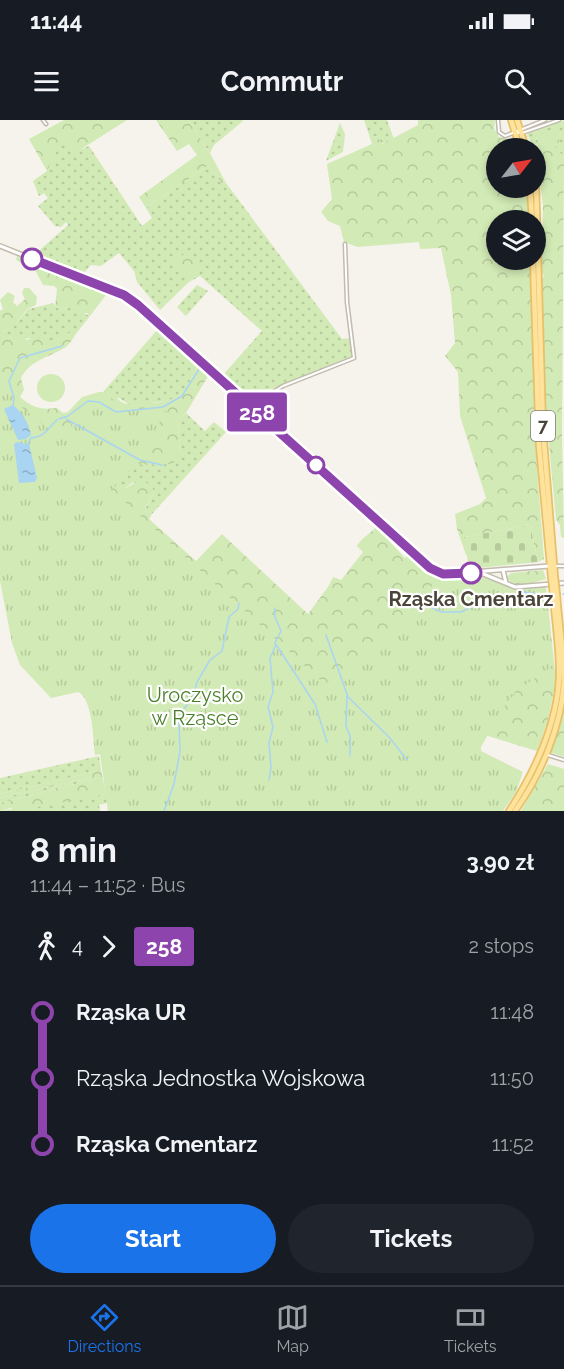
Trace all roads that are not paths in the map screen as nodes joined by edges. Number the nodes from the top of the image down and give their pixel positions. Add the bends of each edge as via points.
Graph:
1 (43, 120) edge
2 (498, 120) edge
3 (511, 120) edge
4 (517, 120) edge
5 (545, 120) edge
6 (559, 120) edge
7 (46, 124) dead end
8 (519, 132) junction
9 (519, 138) edge
10 (522, 138) edge
11 (536, 198) edge
12 (345, 244) dead end
13 (0, 246) edge
14 (533, 270) edge
15 (250, 406) junction
16 (552, 566) junction
17 (564, 566) edge
18 (500, 570) junction
19 (480, 572) junction
20 (501, 582) junction
21 (564, 584) edge
22 (507, 585) junction
23 (555, 595) junction
24 (559, 620) junction
25 (564, 627) edge
26 (561, 661) edge
27 (564, 684) edge
28 (545, 754) junction
29 (564, 760) edge
30 (538, 763) junction
31 (509, 811) edge
32 (515, 811) edge

1 - 7 street
2 - 8 street via 501,135
3 - 8 main road
4 - 8 main road
5 - 8 street
6 - 8 street
8 - 9 main road
8 - 10 main road
11 - 16 main road, 7 via 543,429
12 - 15 street via 354,358 286,385
13 - 15 street via 124,295
14 - 16 main road, 7 via 538,431
15 - 19 street via 430,568 443,574
16 - 17 street
16 - 18 street
16 - 23 main road, 7, bridge
18 - 19 street
18 - 20 street
18 - 22 street
19 - 20 street
20 - 22 street
21 - 22 street
23 - 24 main road, 7
23 - 26 main road, 7
24 - 25 street
24 - 26 main road, 7
26 - 27 main road, 7
26 - 30 main road, 7 via 556,703
27 - 28 main road, 7
28 - 29 street
28 - 30 main road, 7
30 - 31 main road, 7
30 - 32 main road, 7

